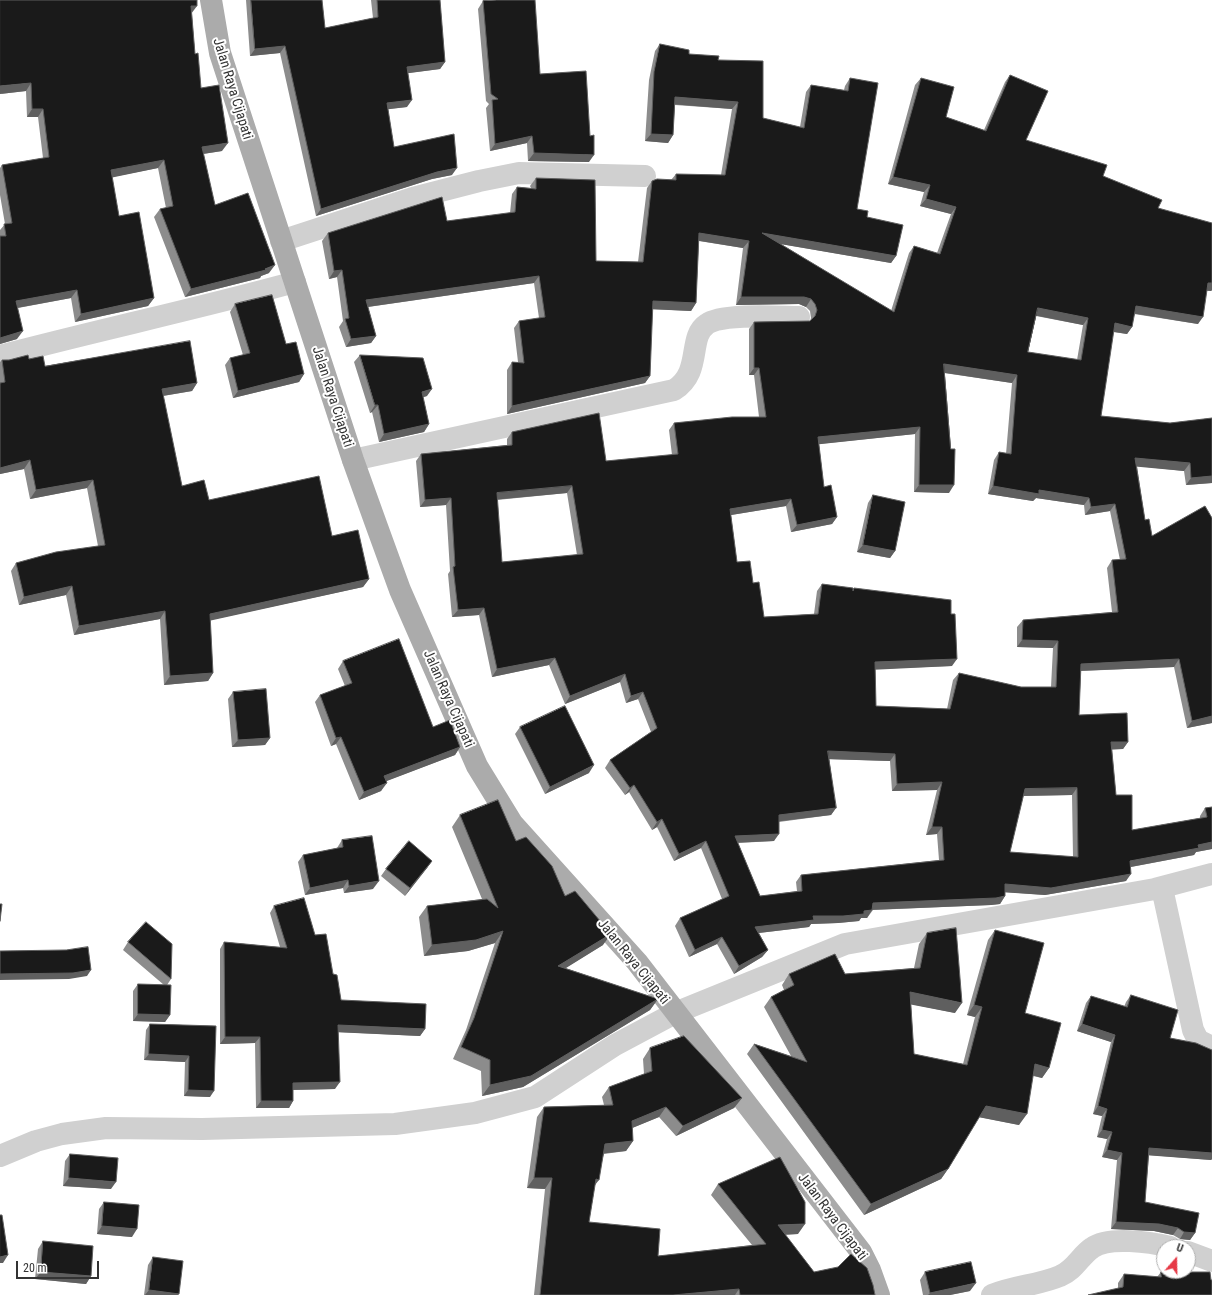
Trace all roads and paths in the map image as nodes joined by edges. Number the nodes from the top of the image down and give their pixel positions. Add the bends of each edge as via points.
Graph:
1 (211, 0) edge
2 (645, 176) dead end
3 (281, 241) junction
4 (295, 282) junction
5 (799, 317) dead end
6 (0, 356) edge
7 (353, 460) junction
8 (1212, 874) edge
9 (1162, 888) junction
10 (675, 1013) junction
11 (1212, 1048) edge
12 (0, 1156) edge
13 (1156, 1246) edge
14 (1196, 1255) edge
15 (1212, 1261) edge
16 (879, 1295) edge
17 (992, 1295) edge

1 - 3 main road, Jalan Raya Cijapati via 220,53
2 - 3 street via 519,173 414,198
3 - 4 main road, Jalan Raya Cijapati
4 - 6 street
4 - 7 main road, Jalan Raya Cijapati
5 - 7 street via 727,318 706,324 698,334 689,373 683,385 674,390
7 - 10 main road, Jalan Raya Cijapati via 400,590 477,766 494,797 512,823 637,962
8 - 9 street
9 - 10 street via 845,944
9 - 11 street via 1193,1030 1198,1040
10 - 12 street via 615,1045 535,1097 475,1113 395,1124 202,1129 106,1128 62,1134 36,1141
10 - 16 main road, Jalan Raya Cijapati via 861,1252
13 - 17 street via 1114,1241 1099,1244 1083,1256 1074,1268 1060,1276
14 - 15 street

